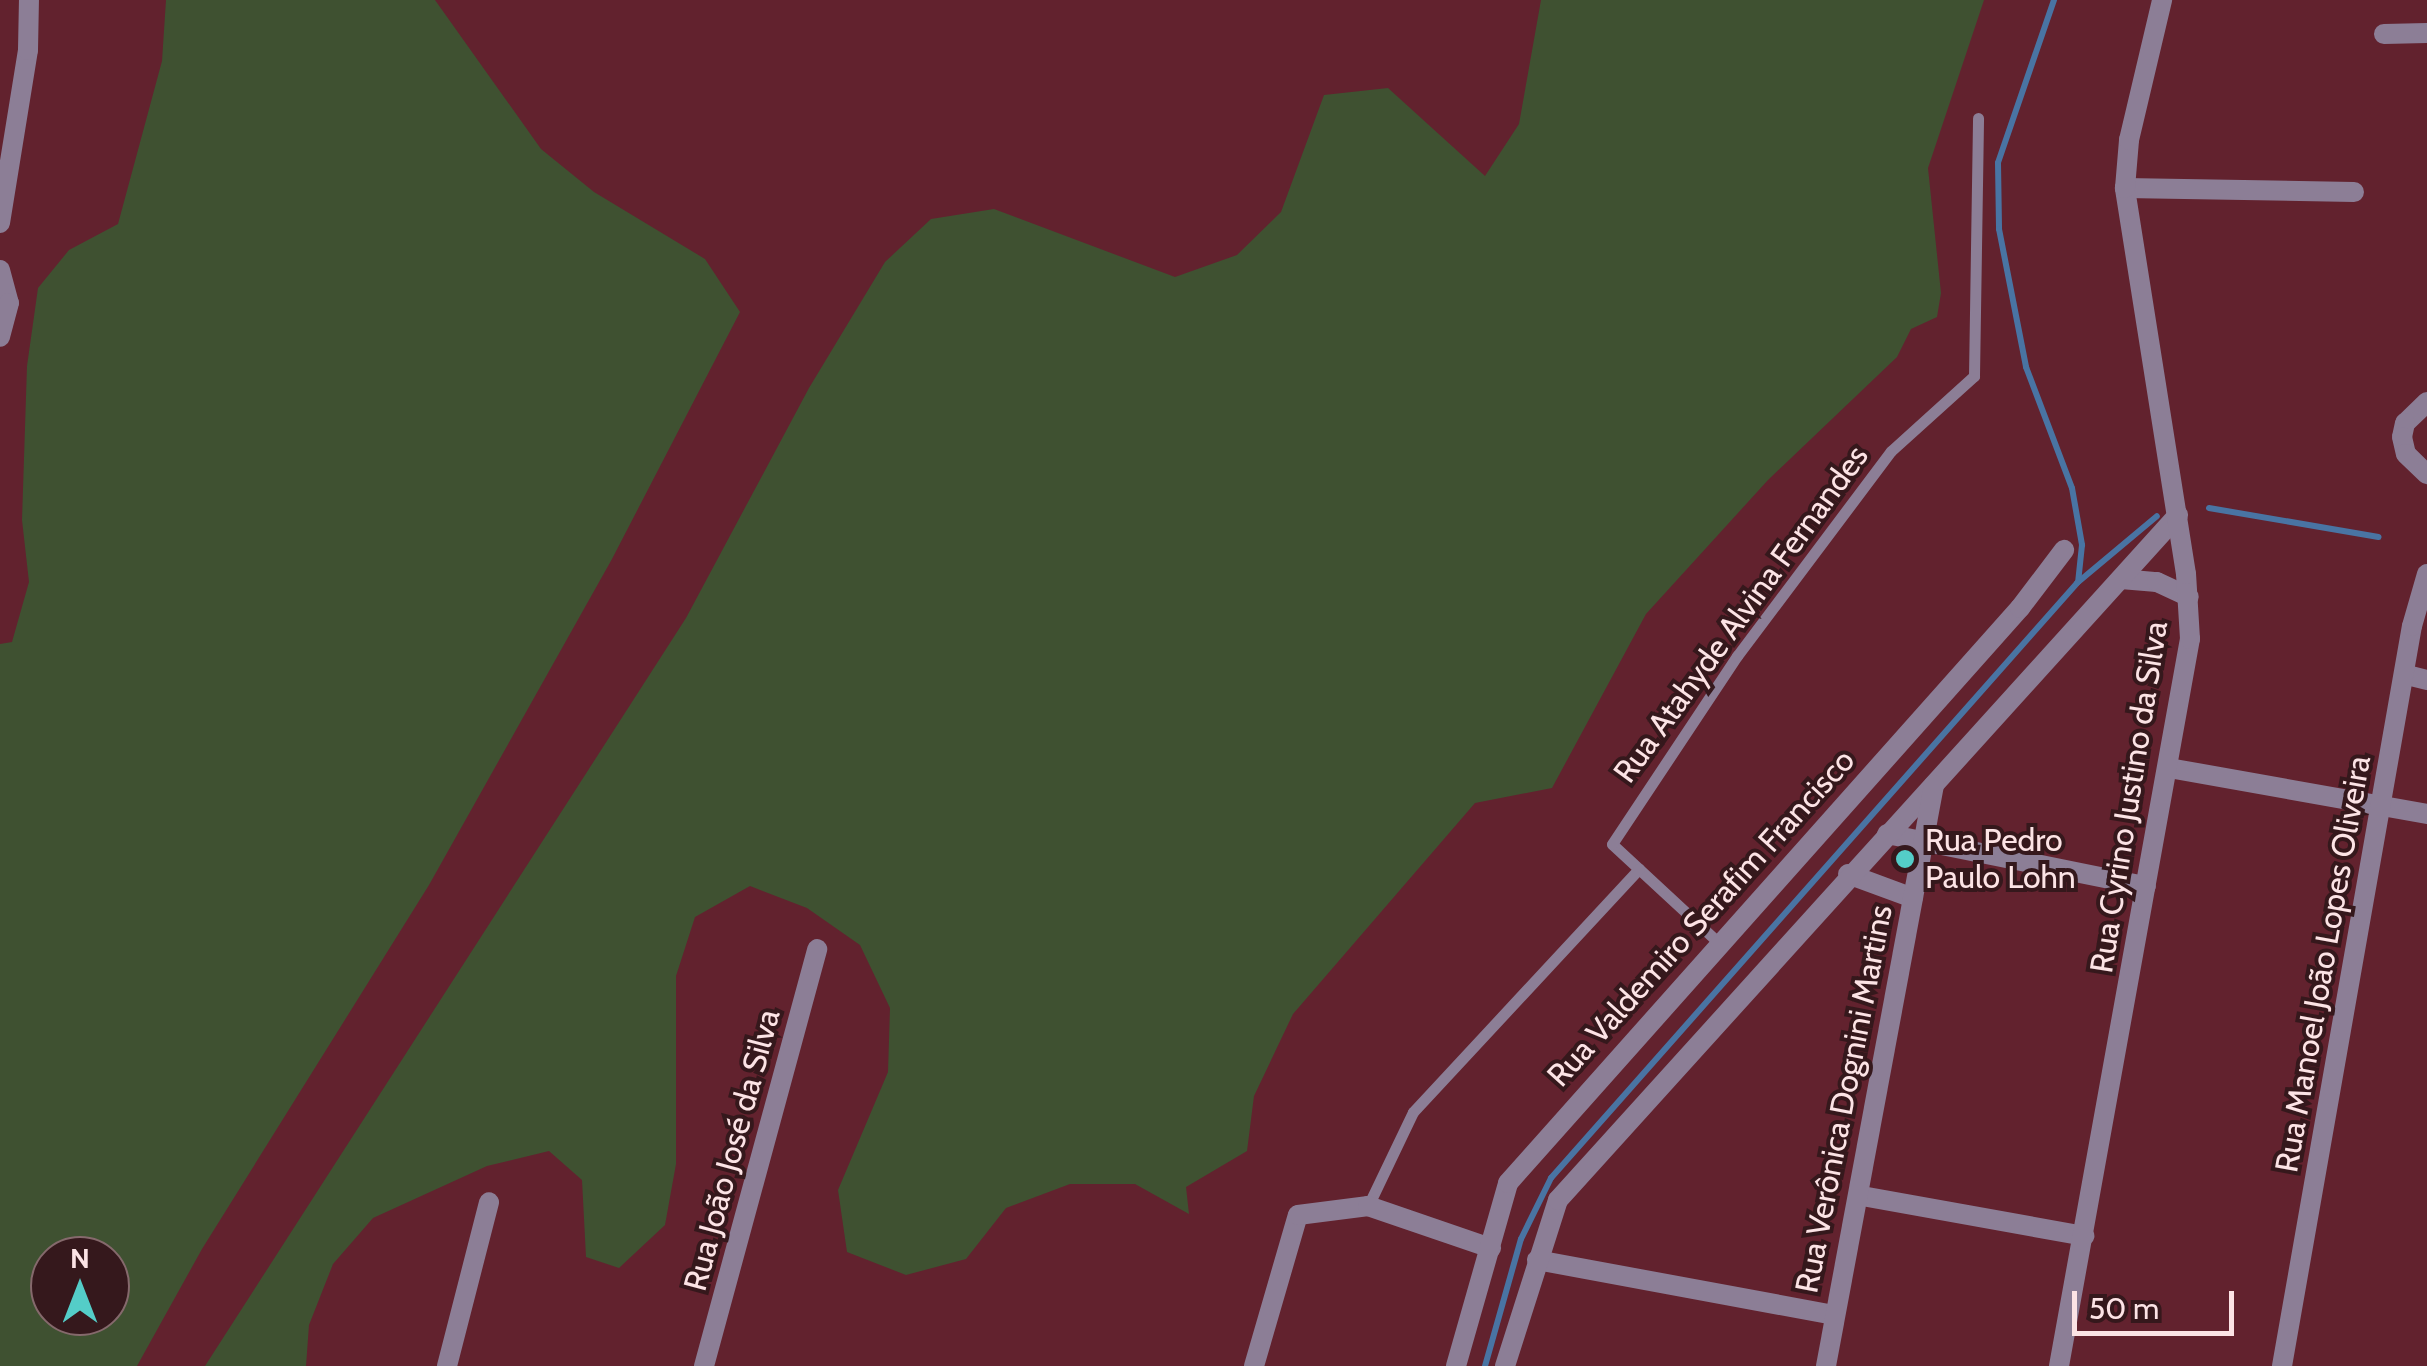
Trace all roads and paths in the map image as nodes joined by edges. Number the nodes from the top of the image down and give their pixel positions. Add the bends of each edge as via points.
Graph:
1 (29, 0) edge
2 (2162, 0) edge
3 (2427, 33) edge
4 (2384, 34) dead end
5 (1978, 118) dead end
6 (2126, 188) junction
7 (2354, 192) dead end
8 (0, 224) edge
9 (0, 270) edge
10 (0, 338) edge
11 (2427, 402) edge
12 (2427, 474) edge
13 (2178, 514) junction
14 (2064, 550) dead end
15 (2427, 574) edge
16 (2121, 579) junction
17 (2189, 597) junction
18 (2417, 678) edge
19 (2169, 768) junction
20 (1934, 785) junction
21 (2382, 802) junction
22 (2427, 814) edge
23 (1888, 834) junction
24 (1924, 841) junction
25 (1639, 869) junction
26 (1848, 874) junction
27 (2146, 886) junction
28 (1913, 898) junction
29 (1720, 944) junction
30 (818, 949) dead end
31 (1862, 1196) junction
32 (489, 1202) dead end
33 (1368, 1206) junction
34 (2084, 1236) junction
35 (1492, 1248) junction
36 (1537, 1260) junction
37 (1834, 1314) junction
38 (447, 1366) edge
39 (704, 1366) edge
40 (1254, 1366) edge
41 (1456, 1366) edge
42 (1505, 1366) edge
43 (1826, 1366) edge
44 (2059, 1366) edge
45 (2282, 1366) edge

1 - 8 street via 28,50
2 - 6 street, Rua Cyrino Justino da Silva via 2129,140
3 - 4 street
5 - 25 lane, Rua Atahyde Alvina Fernandes via 1974,376 1891,451 1736,656 1612,844
6 - 7 street
6 - 13 street, Rua Cyrino Justino da Silva
9 - 10 street via 9,304
11 - 12 street via 2404,423 2402,437 2406,454
13 - 16 street
13 - 17 street, Rua Cyrino Justino da Silva
14 - 29 street, Rua Valdemiro Serafim Francisco via 2020,608
15 - 18 street, Rua Manoel João Lopes Oliveira
16 - 17 street via 2158,582
16 - 20 street
17 - 19 street, Rua Cyrino Justino da Silva via 2188,650
18 - 21 street, Rua Manoel João Lopes Oliveira
19 - 21 street
19 - 27 street, Rua Cyrino Justino da Silva
20 - 23 street
20 - 24 street, Rua Verônica Dognini Martins
21 - 22 street
21 - 45 street, Rua Manoel João Lopes Oliveira
23 - 24 street
23 - 26 street
24 - 27 street
24 - 28 street, Rua Verônica Dognini Martins
25 - 29 lane, Rua Atahyde Alvina Fernandes
25 - 33 lane via 1414,1112
26 - 28 street
26 - 36 street via 1558,1200
27 - 34 street, Rua Cyrino Justino da Silva
28 - 31 street, Rua Verônica Dognini Martins
29 - 35 street, Rua Valdemiro Serafim Francisco via 1508,1182
30 - 39 street, Rua João José da Silva
31 - 34 street
31 - 37 street, Rua Verônica Dognini Martins
32 - 38 street
33 - 35 street
33 - 40 street via 1298,1215
34 - 44 street, Rua Cyrino Justino da Silva
35 - 41 street, Rua Valdemiro Serafim Francisco
36 - 37 street
36 - 42 street
37 - 43 street, Rua Verônica Dognini Martins

